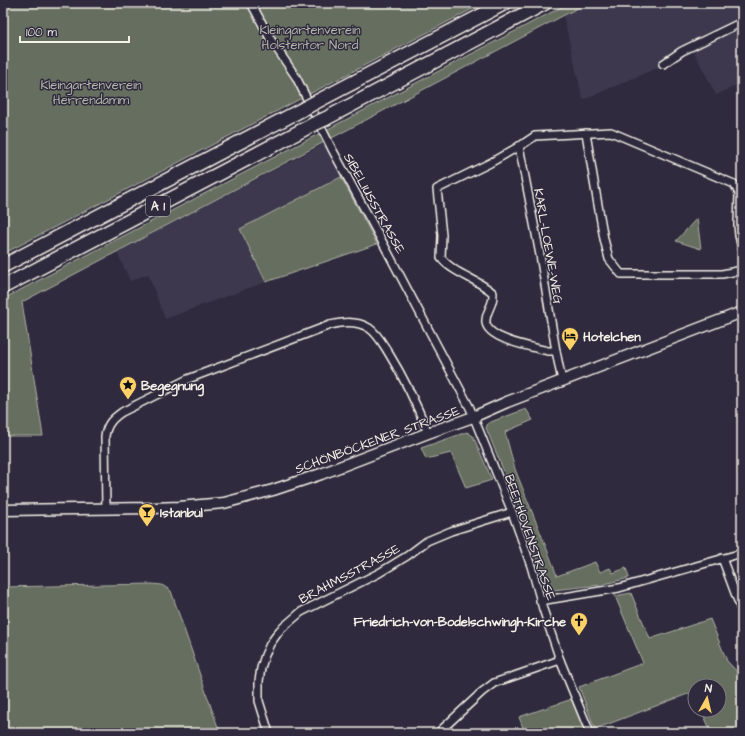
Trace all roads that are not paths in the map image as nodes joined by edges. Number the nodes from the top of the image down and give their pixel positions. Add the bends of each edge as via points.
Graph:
1 (251, 3) edge
2 (505, 3) edge
3 (545, 3) edge
4 (742, 22) edge
5 (663, 64) dead end
6 (586, 133) junction
7 (520, 146) junction
8 (742, 248) edge
9 (3, 266) edge
10 (742, 270) edge
11 (3, 287) edge
12 (742, 312) edge
13 (556, 350) junction
14 (562, 381) junction
15 (473, 417) junction
16 (428, 433) junction
17 (106, 509) junction
18 (3, 510) edge
19 (512, 512) junction
20 (742, 553) edge
21 (722, 558) junction
22 (540, 601) junction
23 (742, 612) edge
24 (560, 660) junction
25 (269, 733) edge
26 (438, 733) edge
27 (590, 733) edge

1 - 15 street, SIBELIUSSTRASSE via 296,77
2 - 9 highway, A 1
3 - 11 highway, A 1
4 - 5 street via 682,51
6 - 7 street via 535,136
6 - 8 street via 611,132 734,184 739,193 738,226
6 - 10 street via 604,239 610,259 621,274 722,274
7 - 13 street, KARL-LOEWE-WEG
7 - 13 street via 437,189 442,235 440,258 493,293 486,316 486,323 491,332 499,337 548,351
12 - 14 main road, SCHÖNBÖCKENER STRASSE
13 - 14 street, KARL-LOEWE-WEG
14 - 15 main road, SCHÖNBÖCKENER STRASSE
15 - 16 main road, SCHÖNBÖCKENER STRASSE
15 - 19 street, BEETHOVENSTRASSE
16 - 17 main road, SCHÖNBÖCKENER STRASSE via 307,479 227,502 179,507
16 - 17 street via 404,378 379,338 369,328 341,322 188,379 112,419 106,427 105,436
17 - 18 main road, SCHÖNBÖCKENER STRASSE
19 - 22 street, BEETHOVENSTRASSE
19 - 25 street, BRAHMSSTRASSE via 427,541 379,573 301,612 280,630 265,655 259,681 259,701
20 - 21 street
21 - 22 street via 619,588
21 - 23 street
22 - 24 street, BEETHOVENSTRASSE
24 - 26 street via 494,683
24 - 27 street, BEETHOVENSTRASSE

